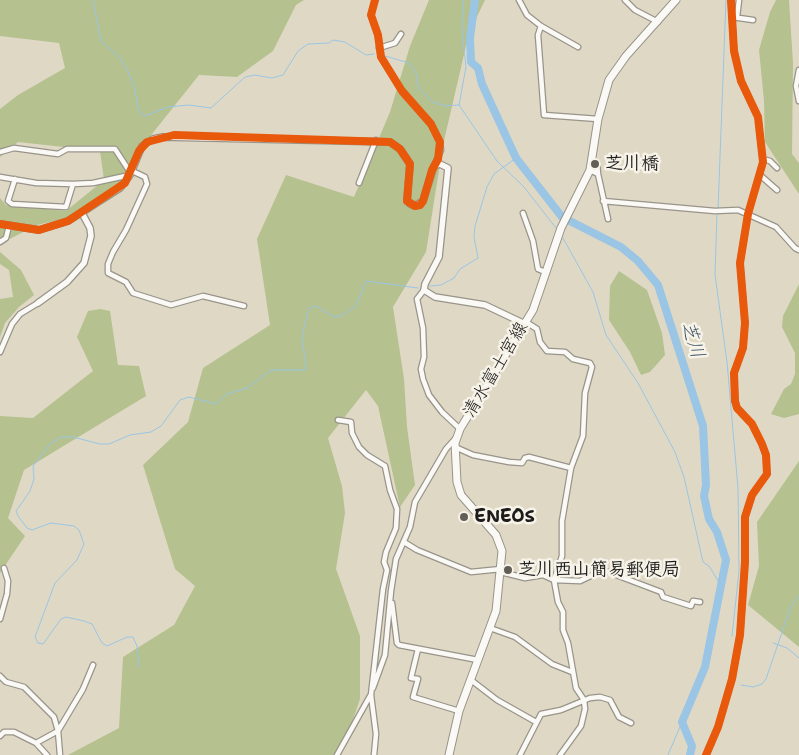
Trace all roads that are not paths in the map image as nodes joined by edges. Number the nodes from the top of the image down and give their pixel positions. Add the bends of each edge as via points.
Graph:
1 (375, 0) edge
2 (519, 0) edge
3 (625, 0) edge
4 (676, 0) edge
5 (731, 0) edge
6 (739, 0) edge
7 (735, 17) junction
8 (753, 20) dead end
9 (658, 22) junction
10 (541, 26) junction
11 (401, 34) dead end
12 (578, 47) dead end
13 (379, 48) junction
14 (799, 70) edge
15 (799, 101) edge
16 (598, 119) junction
17 (376, 140) junction
18 (0, 152) edge
19 (763, 159) junction
20 (597, 163) dead end
21 (434, 166) junction
22 (777, 168) dead end
23 (590, 170) junction
24 (131, 174) junction
25 (598, 174) junction
26 (761, 176) junction
27 (0, 177) edge
28 (15, 179) junction
29 (359, 182) dead end
30 (73, 184) junction
31 (777, 190) dead end
32 (603, 201) junction
33 (82, 213) junction
34 (523, 213) dead end
35 (748, 214) junction
36 (608, 219) dead end
37 (0, 224) edge
38 (9, 226) junction
39 (0, 242) edge
40 (799, 250) edge
41 (545, 272) junction
42 (424, 290) junction
43 (38, 303) joint
44 (244, 306) dead end
45 (526, 323) junction
46 (0, 352) edge
47 (338, 420) dead end
48 (459, 433) junction
49 (455, 447) junction
50 (571, 468) junction
51 (404, 542) junction
52 (4, 568) dead end
53 (501, 570) junction
54 (554, 580) junction
55 (391, 595) junction
56 (700, 602) dead end
57 (0, 619) edge
58 (490, 628) junction
59 (418, 649) junction
60 (478, 660) junction
61 (93, 665) dead end
62 (572, 672) junction
63 (0, 676) edge
64 (471, 680) junction
65 (371, 695) junction
66 (584, 700) junction
67 (459, 711) junction
68 (536, 722) junction
69 (632, 723) dead end
70 (58, 731) junction
71 (0, 736) edge
72 (36, 743) junction
73 (706, 754) edge
74 (47, 755) edge
75 (60, 755) edge
76 (337, 755) edge
77 (374, 755) edge
78 (449, 755) edge
79 (520, 755) edge
80 (560, 755) edge

1 - 13 street via 371,15
2 - 10 street via 527,15
3 - 9 street via 635,10
4 - 9 main road, 清水富士宮線
5 - 7 street
6 - 7 street
7 - 8 street
7 - 19 street via 734,51 741,81 758,117
9 - 16 main road, 清水富士宮線 via 626,56 609,80
10 - 12 street
10 - 16 street via 538,35 544,115
11 - 13 street via 395,43
13 - 21 street via 402,91 436,133 441,150
14 - 15 street via 796,86
16 - 23 main road, 清水富士宮線
17 - 21 street via 390,142 407,158 411,170 407,195 410,204 415,206 423,201
17 - 24 street via 163,136 142,146
17 - 29 street
18 - 24 street via 14,148 58,154 68,149 115,149
19 - 22 street
19 - 26 street
20 - 25 street
21 - 42 street via 440,164 448,168 448,178 439,257
23 - 25 street
23 - 41 main road, 清水富士宮線 via 561,228
24 - 30 street
24 - 33 street via 120,188
24 - 44 street via 145,177 146,184 113,252 108,273 126,282 133,293 164,304 203,296
25 - 32 street
26 - 31 street
26 - 35 street
27 - 28 street
28 - 30 street
28 - 30 street via 8,201 12,204 66,207
32 - 35 street via 738,210
32 - 36 street
33 - 38 street via 39,230
33 - 43 street via 91,236 84,263 67,282
34 - 41 street via 538,269
35 - 40 street via 776,227
35 - 73 street via 740,263 744,338 734,373 735,401 762,444 767,474 752,495 745,517 740,635 732,678 718,727
37 - 38 street
38 - 39 street via 6,238
41 - 45 main road, 清水富士宮線
42 - 45 street via 434,297 495,309
42 - 48 street via 417,299 423,328 423,379 429,395
43 - 46 street via 20,314 12,324
45 - 48 main road, 清水富士宮線
45 - 50 street via 537,328 540,342 547,351 565,352 573,359 590,363 592,367 585,393 583,436
47 - 65 street via 351,422 359,448 385,466 397,509 396,528 384,562 387,570 382,589
48 - 49 main road, 清水富士宮線
48 - 51 street via 415,502
49 - 50 street via 473,455 509,462 522,463 529,457
49 - 53 main road, 清水富士宮線 via 458,487 464,499 500,540
50 - 54 street via 562,522 562,556
51 - 53 street via 471,572
51 - 55 street via 396,559
52 - 57 street via 7,594
53 - 54 street via 526,578 543,575
53 - 58 main road, 清水富士宮線 via 498,600
54 - 56 street via 580,581 603,570 661,592 663,597 691,606 692,601
54 - 62 street via 563,612 563,630
55 - 59 street via 397,643
55 - 65 street via 385,656
58 - 60 main road, 清水富士宮線
58 - 62 street via 515,637 552,664
59 - 60 street
59 - 67 street via 411,678 418,679 413,696
60 - 64 main road, 清水富士宮線
61 - 70 street
62 - 66 street via 576,688
63 - 70 street via 6,682 24,687 54,717
64 - 67 main road, 清水富士宮線
64 - 68 street via 497,700
65 - 76 street
65 - 77 street via 376,734
66 - 68 street via 541,714
66 - 69 street via 600,697 610,700 619,718
66 - 80 street via 580,726
67 - 78 main road, 清水富士宮線
68 - 79 street via 532,736
70 - 72 street
70 - 75 street
71 - 72 street via 4,732 14,732
72 - 74 street

